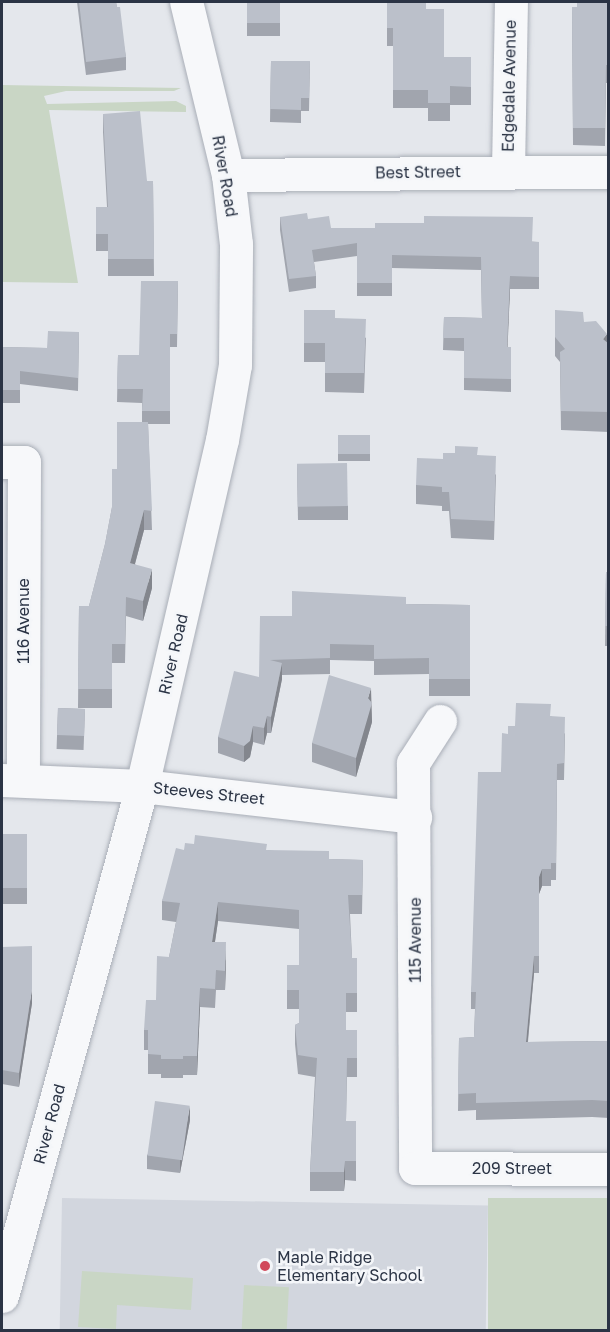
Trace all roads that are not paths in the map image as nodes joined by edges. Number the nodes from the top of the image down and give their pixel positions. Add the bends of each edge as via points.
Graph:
1 (186, 2) edge
2 (511, 2) edge
3 (508, 171) junction
4 (609, 172) edge
5 (228, 175) junction
6 (13, 462) edge
7 (440, 721) dead end
8 (12, 780) edge
9 (142, 786) junction
10 (415, 817) junction
11 (415, 1168) joint
12 (609, 1169) edge
13 (2, 1296) edge

1 - 5 street, River Road
2 - 3 street, Edgedale Avenue
3 - 4 street, Best Street
3 - 5 street, Best Street
5 - 9 street, River Road via 237,255 235,365 222,440
6 - 8 street, 116 Avenue
7 - 10 street, 115 Avenue via 413,763
8 - 9 street, Steeves Street
9 - 10 street, Steeves Street
9 - 13 street, River Road
10 - 11 street, 115 Avenue
11 - 12 street, 209 Street

